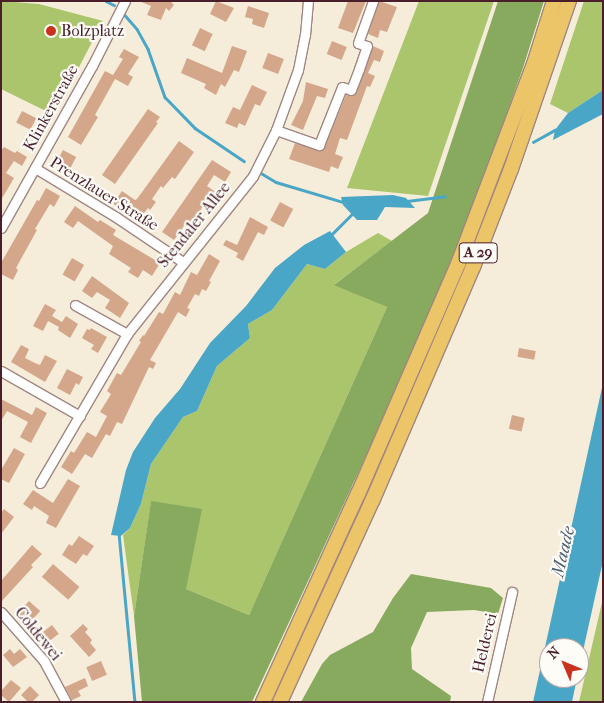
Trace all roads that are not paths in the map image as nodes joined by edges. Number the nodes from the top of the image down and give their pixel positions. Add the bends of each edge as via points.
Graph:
1 (125, 1) edge
2 (308, 1) edge
3 (373, 1) edge
4 (554, 1) edge
5 (569, 1) edge
6 (276, 130) junction
7 (35, 168) junction
8 (1, 228) edge
9 (183, 262) junction
10 (74, 305) dead end
11 (127, 334) junction
12 (1, 371) edge
13 (80, 416) junction
14 (40, 483) dead end
15 (512, 592) dead end
16 (1, 612) edge
17 (66, 702) edge
18 (264, 702) edge
19 (280, 702) edge
20 (487, 702) edge

1 - 7 street, Klinkerstraße
2 - 6 street, Stendaler Allee via 298,70
3 - 6 street via 358,43 367,46 359,69 351,90 342,87 319,145
4 - 18 highway, A 29 via 534,64 458,264
5 - 19 highway, A 29 via 514,160 472,268 377,490
6 - 9 street, Stendaler Allee via 253,176
7 - 8 street, Klinkerstraße
7 - 9 street, Prenzlauer Straße via 116,216
9 - 11 street, Stendaler Allee
10 - 11 street
11 - 13 street, Stendaler Allee
12 - 13 street
13 - 14 street, Stendaler Allee
15 - 20 street, Helderei
16 - 17 street, Coldewei via 44,661

